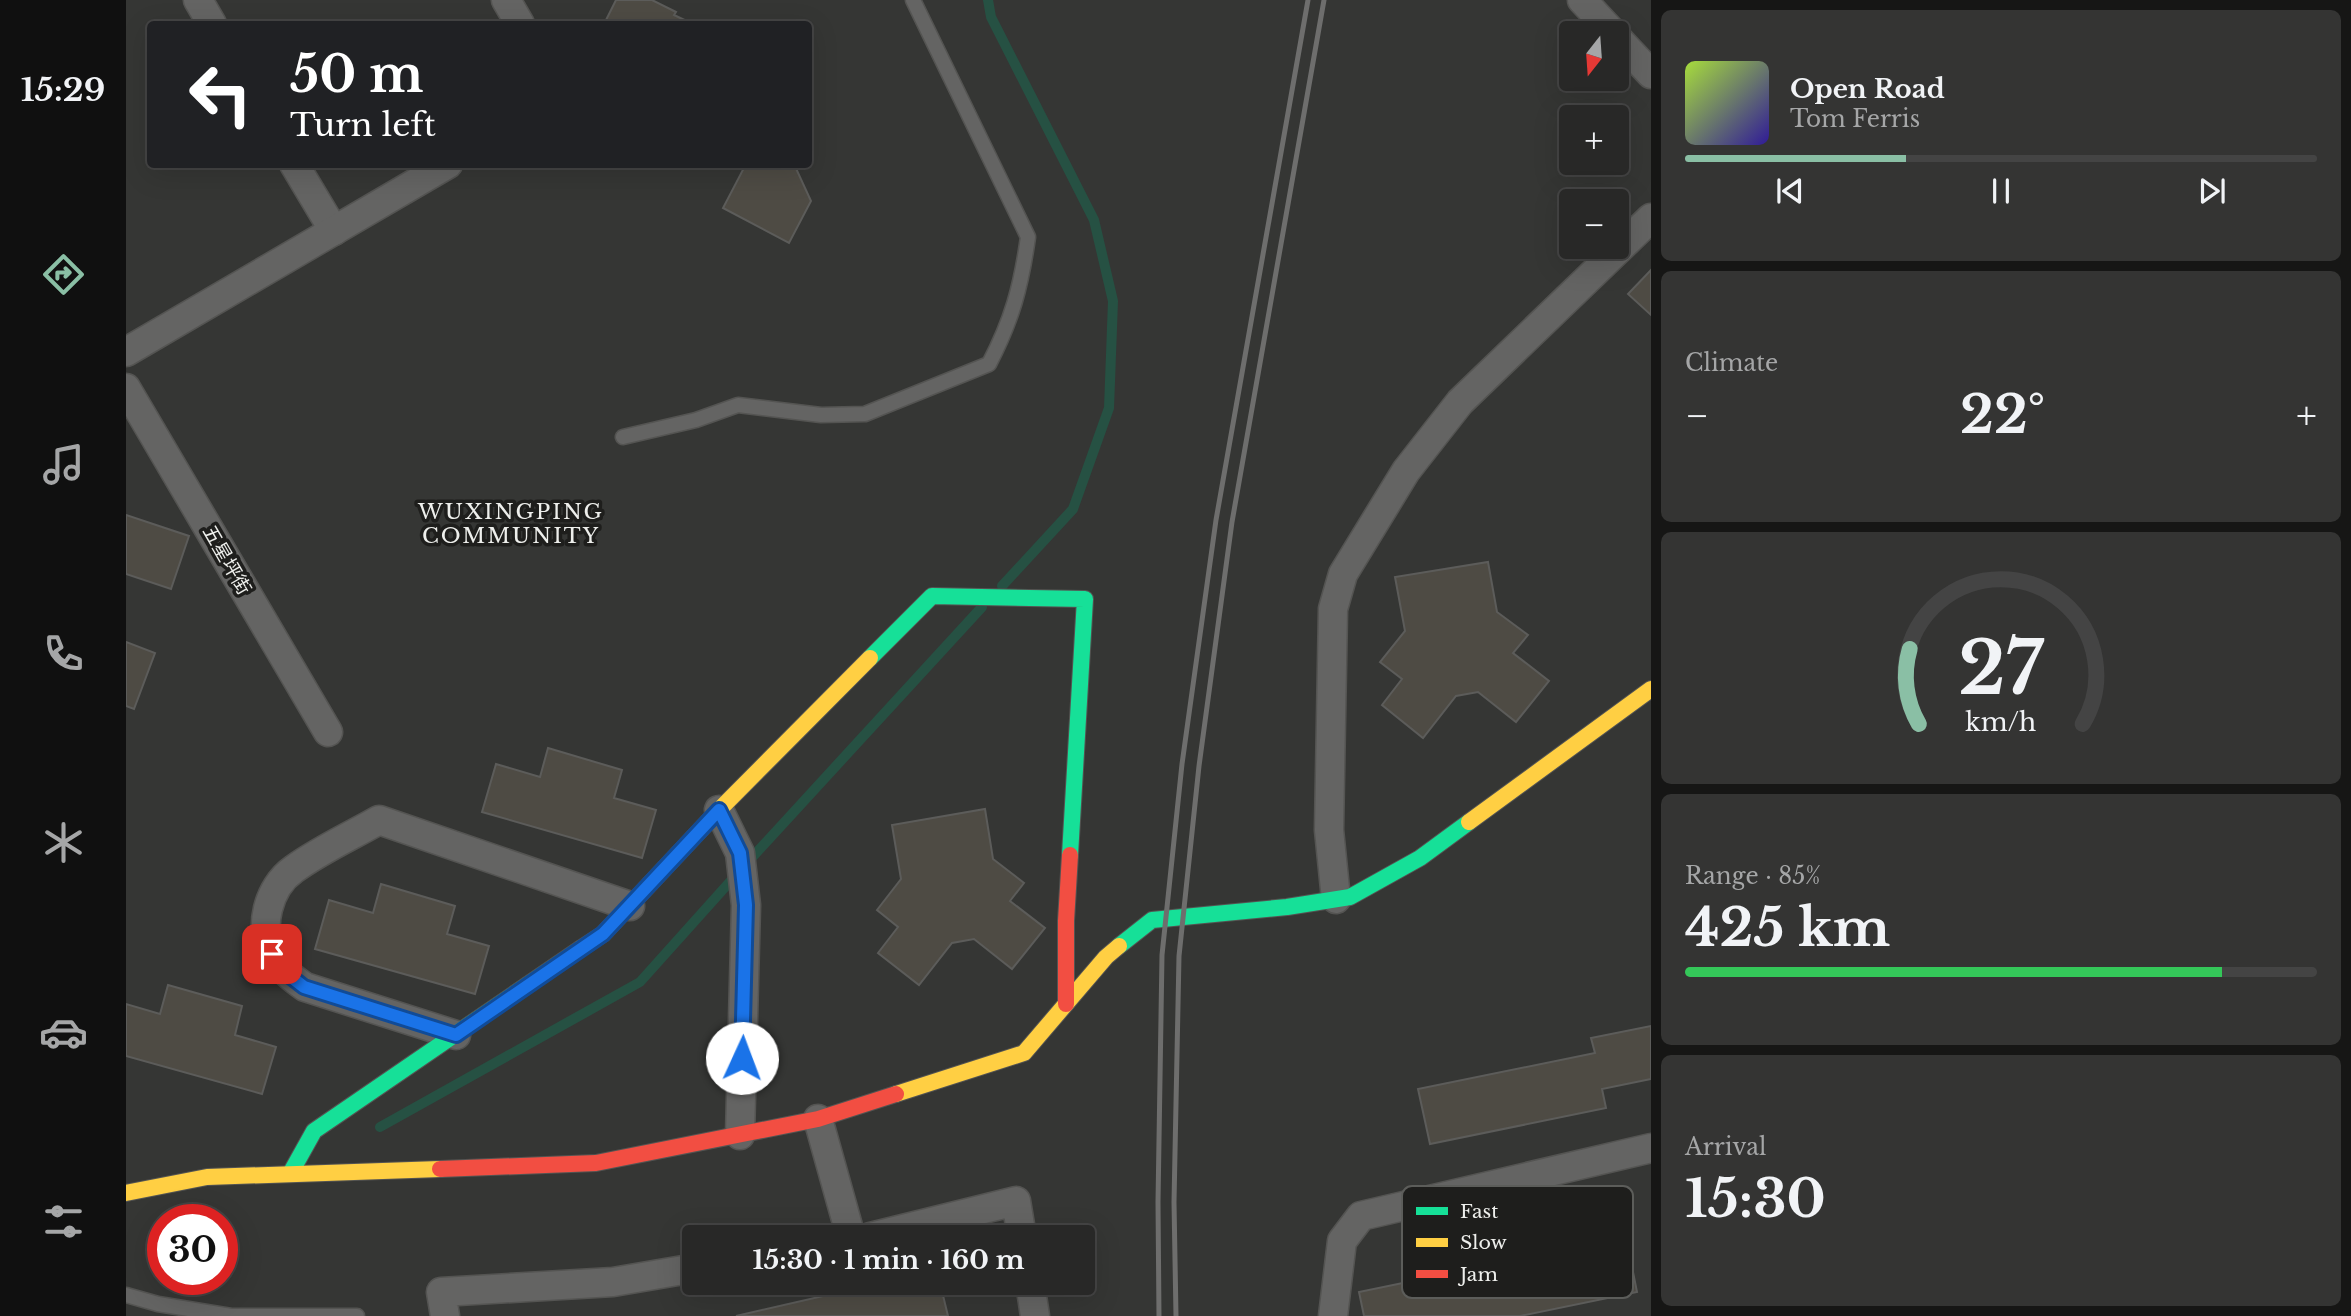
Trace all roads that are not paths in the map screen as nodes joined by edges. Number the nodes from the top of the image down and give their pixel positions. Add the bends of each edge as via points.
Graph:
1 (198, 0) edge
2 (506, 0) edge
3 (913, 0) edge
4 (1582, 0) edge
5 (210, 21) edge
6 (518, 21) edge
7 (1602, 21) edge
8 (1629, 51) edge
9 (1651, 74) edge
10 (297, 168) edge
11 (441, 168) edge
12 (1651, 218) edge
13 (334, 231) junction
14 (126, 352) edge
15 (126, 387) edge
16 (623, 437) dead end
17 (1651, 689) edge
18 (328, 732) dead end
19 (719, 810) junction
20 (1336, 899) junction
21 (630, 906) junction
22 (1066, 1004) junction
23 (456, 1035) junction
24 (818, 1119) junction
25 (740, 1135) junction
26 (1651, 1148) edge
27 (290, 1174) junction
28 (1488, 1186) edge
29 (126, 1193) edge
30 (1402, 1206) edge
31 (848, 1225) edge
32 (919, 1225) edge
33 (1020, 1225) edge
34 (682, 1270) edge
35 (126, 1295) edge
36 (1032, 1295) edge
37 (357, 1316) edge
38 (445, 1316) edge
39 (1035, 1316) edge
40 (1333, 1316) edge

1 - 5 street
2 - 6 street
3 - 16 lane via 1028,237 1008,327 989,364 865,414 821,415 738,405
4 - 7 street
8 - 9 street
10 - 13 street
11 - 13 street
12 - 20 street via 1460,402 1406,471 1343,574 1332,622 1329,830
13 - 14 street
15 - 18 street, 五星坪街
17 - 20 street via 1420,858 1350,897
19 - 21 street
19 - 22 street via 932,596 1085,599 1066,921
19 - 25 street via 740,853 746,905
20 - 22 street via 1152,920 1106,957
21 - 23 street via 603,934
21 - 23 street via 379,820 293,870 277,887 268,908 266,931 272,954 286,973 304,987
22 - 24 street via 1024,1053
23 - 27 street via 314,1131
24 - 25 street
24 - 31 street
25 - 27 street via 596,1163
26 - 28 street
27 - 29 street via 207,1177
30 - 40 street via 1360,1216 1342,1241
32 - 33 street via 1016,1201
34 - 38 street via 613,1282 441,1292
35 - 37 lane via 231,1316
36 - 39 street

